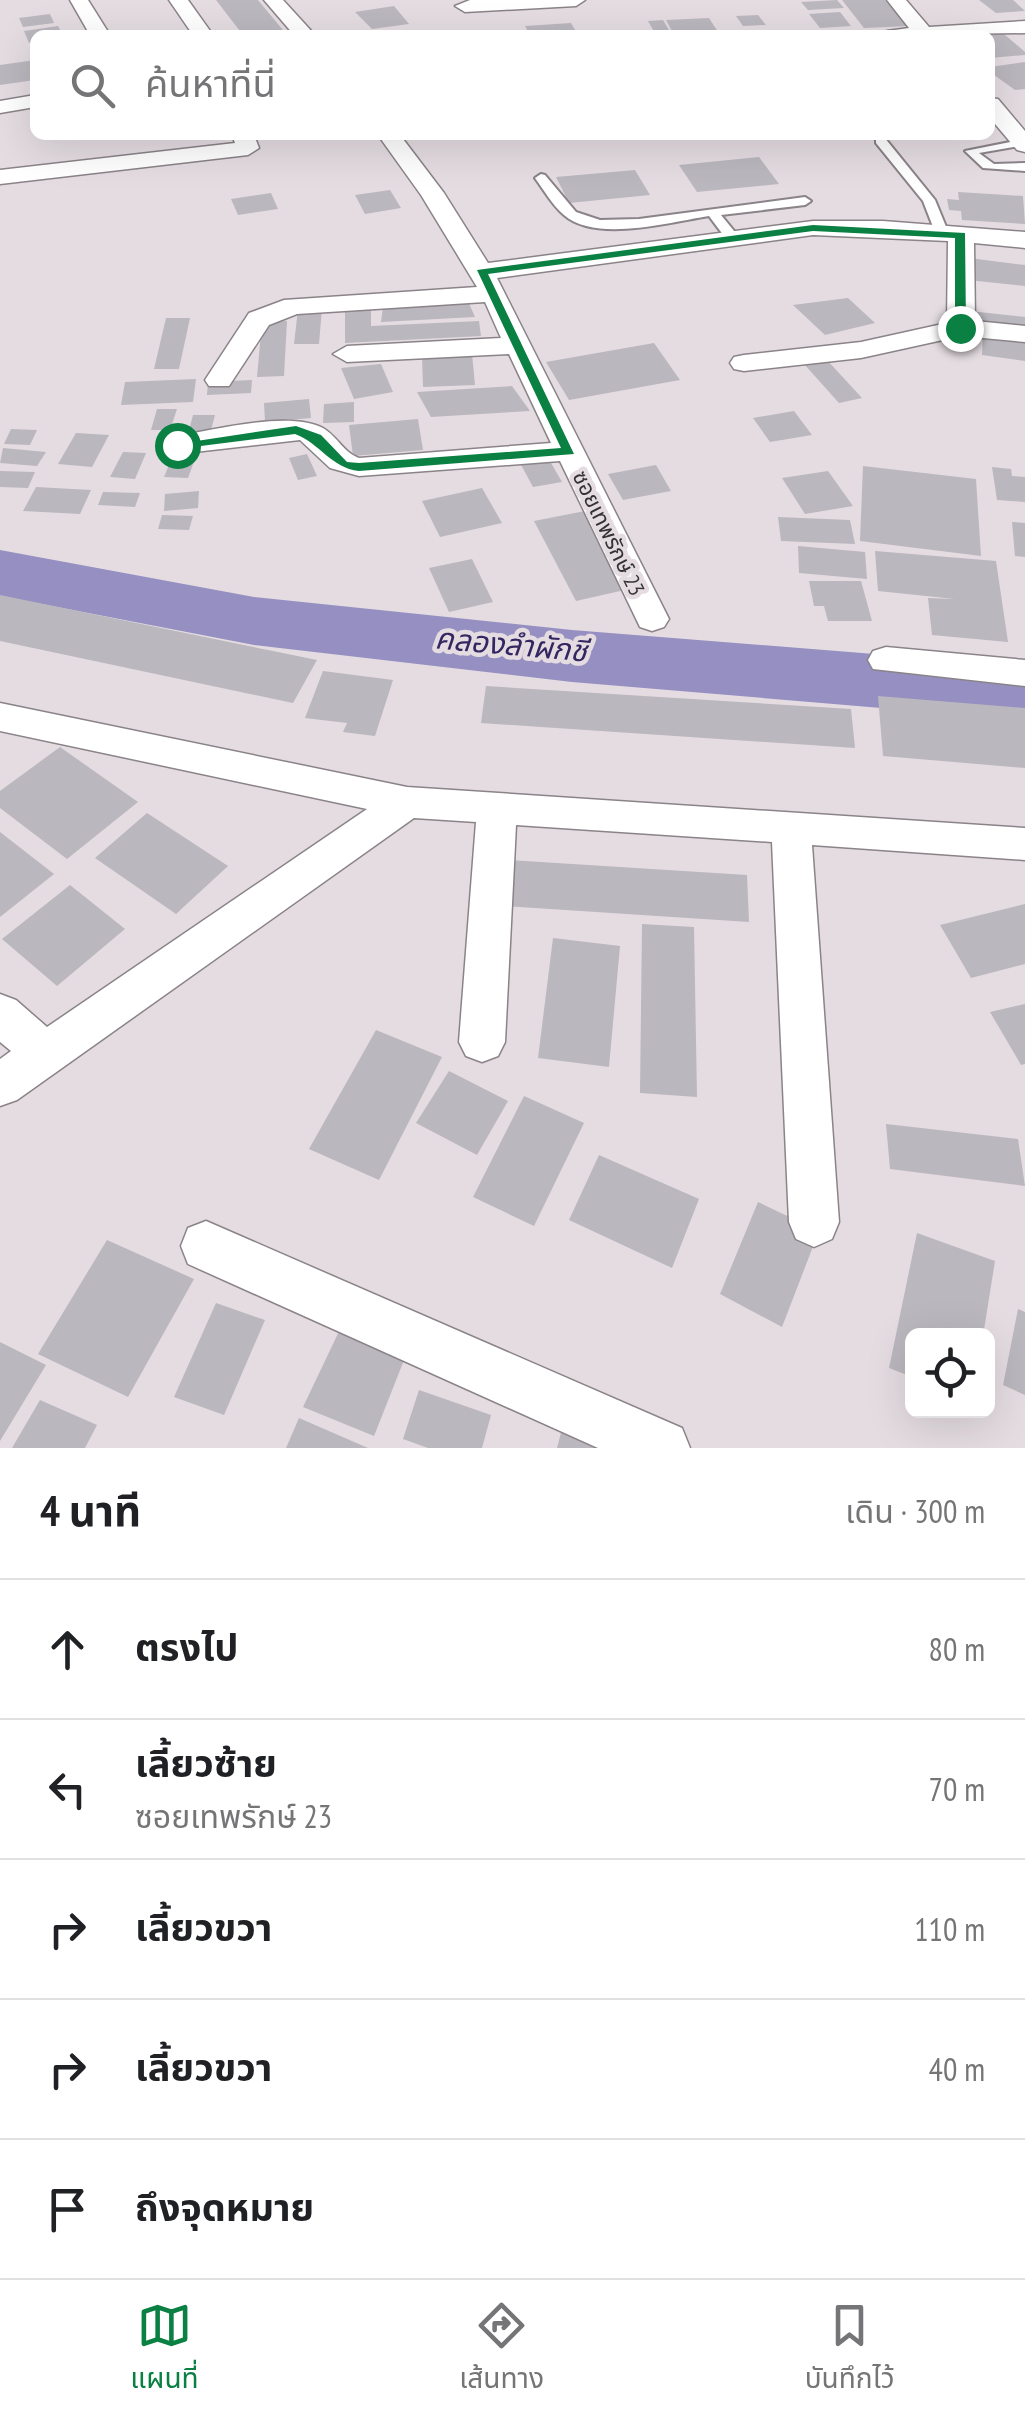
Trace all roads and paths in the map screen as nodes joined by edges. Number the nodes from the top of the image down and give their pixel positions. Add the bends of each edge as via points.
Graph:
1 (79, 0) edge
2 (178, 0) edge
3 (273, 0) edge
4 (576, 0) edge
5 (896, 0) edge
6 (465, 6) dead end
7 (1025, 27) edge
8 (97, 30) edge
9 (199, 30) edge
10 (300, 30) edge
11 (921, 30) edge
12 (982, 30) edge
13 (30, 102) edge
14 (0, 107) edge
15 (995, 110) edge
16 (245, 140) edge
17 (393, 140) edge
18 (880, 140) dead end
19 (1024, 143) edge
20 (1025, 167) edge
21 (0, 177) edge
22 (542, 178) dead end
23 (805, 202) dead end
24 (712, 212) junction
25 (951, 234) junction
26 (732, 237) junction
27 (1025, 240) edge
28 (488, 283) junction
29 (960, 328) junction
30 (1025, 334) edge
31 (518, 345) junction
32 (347, 354) dead end
33 (744, 363) dead end
34 (219, 380) dead end
35 (177, 445) dead end
36 (569, 452) junction
37 (652, 619) dead end
38 (886, 660) dead end
39 (1025, 673) edge
40 (0, 717) edge
41 (407, 802) junction
42 (497, 810) junction
43 (791, 827) junction
44 (1025, 844) edge
45 (0, 1014) edge
46 (482, 1042) dead end
47 (45, 1053) junction
48 (0, 1085) edge
49 (814, 1222) dead end
50 (206, 1246) dead end
51 (662, 1448) edge

1 - 8 street
2 - 9 street
3 - 10 street
4 - 6 street
5 - 11 street
7 - 12 street
13 - 14 street
15 - 19 street
16 - 21 street via 248,148
17 - 28 street, ซอยเทพรักษ์ 23
18 - 25 lane
19 - 20 lane via 971,151 982,164
22 - 24 lane via 570,214 596,225
23 - 24 lane
24 - 26 lane
25 - 26 street via 847,227
25 - 27 street
25 - 29 street
26 - 28 street
28 - 31 street, ซอยเทพรักษ์ 23
28 - 34 street via 293,306 259,319
29 - 30 street
29 - 33 street via 861,350
31 - 32 street
31 - 36 street, ซอยเทพรักษ์ 23
35 - 36 street via 296,430 316,438 343,465 359,467
36 - 37 street, ซอยเทพรักษ์ 23
38 - 39 street
40 - 41 street
41 - 42 street
41 - 47 street
42 - 43 street
42 - 46 street
43 - 44 street
43 - 49 street
45 - 47 street
47 - 48 street
50 - 51 street

